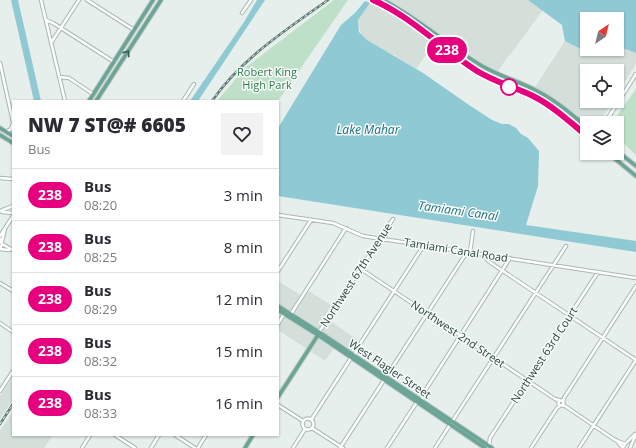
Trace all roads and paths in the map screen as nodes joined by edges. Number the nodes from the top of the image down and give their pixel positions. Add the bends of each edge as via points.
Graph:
1 (41, 0) edge
2 (79, 0) edge
3 (87, 0) edge
4 (251, 0) edge
5 (374, 0) edge
6 (383, 0) edge
7 (158, 1) edge
8 (242, 13) dead end
9 (46, 20) junction
10 (61, 28) junction
11 (134, 30) junction
12 (140, 33) junction
13 (51, 43) junction
14 (114, 62) junction
15 (0, 63) edge
16 (119, 66) junction
17 (636, 74) edge
18 (59, 77) junction
19 (4, 79) junction
20 (0, 81) edge
21 (194, 84) dead end
22 (93, 94) junction
23 (99, 97) junction
24 (65, 100) edge
25 (89, 100) edge
26 (97, 100) edge
27 (184, 100) edge
28 (610, 115) edge
29 (12, 118) edge
30 (580, 122) edge
31 (12, 125) edge
32 (0, 128) edge
33 (580, 131) edge
34 (6, 132) junction
35 (0, 135) edge
36 (12, 135) edge
37 (12, 143) edge
38 (624, 157) edge
39 (617, 160) edge
40 (636, 166) edge
41 (636, 176) edge
42 (0, 178) edge
43 (12, 179) edge
44 (12, 206) edge
45 (0, 212) edge
46 (12, 213) edge
47 (279, 214) edge
48 (12, 218) edge
49 (393, 219) dead end
50 (311, 220) junction
51 (346, 228) junction
52 (5, 229) junction
53 (474, 231) dead end
54 (0, 236) edge
55 (380, 238) junction
56 (1, 241) edge
57 (424, 245) junction
58 (566, 246) dead end
59 (0, 249) edge
60 (12, 249) edge
61 (468, 252) junction
62 (483, 254) junction
63 (510, 258) junction
64 (554, 265) junction
65 (279, 269) edge
66 (361, 269) junction
67 (502, 270) junction
68 (598, 272) junction
69 (636, 278) edge
70 (0, 283) edge
71 (636, 286) edge
72 (12, 290) edge
73 (394, 291) junction
74 (536, 293) junction
75 (279, 307) edge
76 (279, 311) edge
77 (427, 313) junction
78 (284, 314) junction
79 (291, 314) junction
80 (570, 316) junction
81 (279, 322) edge
82 (0, 323) edge
83 (12, 331) edge
84 (318, 334) junction
85 (460, 336) junction
86 (603, 338) junction
87 (356, 350) junction
88 (351, 353) junction
89 (355, 356) junction
90 (351, 358) junction
91 (494, 358) junction
92 (636, 360) edge
93 (12, 373) edge
94 (385, 379) junction
95 (527, 380) junction
96 (0, 391) edge
97 (423, 394) junction
98 (279, 395) edge
99 (417, 397) junction
100 (422, 401) junction
101 (417, 402) junction
102 (560, 402) junction
103 (279, 406) edge
104 (311, 420) junction
105 (303, 421) junction
106 (452, 423) junction
107 (594, 425) junction
108 (312, 428) junction
109 (305, 429) junction
110 (636, 434) edge
111 (89, 436) edge
112 (117, 436) edge
113 (158, 436) edge
114 (177, 436) edge
115 (205, 436) edge
116 (252, 436) edge
117 (490, 438) junction
118 (615, 440) junction
119 (626, 444) junction
120 (482, 445) edge
121 (489, 447) edge
122 (630, 447) edge
123 (82, 448) edge
124 (135, 448) edge
125 (151, 448) edge
126 (196, 448) edge
127 (245, 448) edge
128 (292, 448) edge
129 (341, 448) edge
130 (388, 448) edge
131 (436, 448) edge
132 (531, 448) edge
133 (579, 448) edge
134 (623, 448) edge

1 - 9 street
2 - 10 street
3 - 11 street
4 - 8 street
5 - 33 main road via 399,14 478,72 543,102
6 - 30 main road via 483,67 548,97
7 - 11 main road
7 - 12 main road
9 - 10 street
9 - 13 street
10 - 13 street
10 - 14 street
11 - 12 main road
11 - 14 main road
16 -> 12 main road
13 - 18 street
14 - 16 main road
14 - 22 main road
15 - 19 street
16 - 23 main road
17 - 28 street
18 - 22 street via 69,78
18 - 24 street
19 - 20 street
19 - 29 street
21 - 27 street
22 - 23 main road
22 - 25 main road
23 - 26 main road
31 - 34 street
32 - 34 main road
34 - 36 main road
35 - 37 main road
38 - 40 main road
39 - 41 main road
42 - 43 street
44 - 45 street
45 - 46 street
47 - 50 street, Tamiami Canal Road
48 - 52 street
49 - 55 street, Northwest 67th Avenue
50 - 51 street, Tamiami Canal Road
50 - 65 street
51 - 55 street, Tamiami Canal Road via 359,234
51 - 79 street
52 - 54 street
52 - 56 street
53 - 61 street
55 - 57 street, Tamiami Canal Road
55 - 66 street, Northwest 67th Avenue
56 - 59 street
56 - 60 street
57 - 61 street, Tamiami Canal Road
57 - 73 street
58 - 64 street
59 - 60 street
61 - 62 street, Tamiami Canal Road
61 - 77 street
62 - 63 street, Tamiami Canal Road
62 - 67 street via 488,261
63 - 64 street, Tamiami Canal Road
63 - 67 street
64 - 68 street, Tamiami Canal Road
64 - 74 street
66 - 73 street, Northwest 2nd Street
66 - 84 street, Northwest 67th Avenue
67 - 74 street
67 - 85 street
68 - 69 street, Tamiami Canal Road
68 - 80 street, Northwest 63rd Court
70 - 72 street
71 - 86 street
73 - 77 street, Northwest 2nd Street
73 - 87 street
74 - 80 street
74 - 91 street
75 - 79 main road, West Flagler Street
76 - 78 main road, West Flagler Street
77 - 85 street, Northwest 2nd Street
77 - 94 street
78 - 81 street
78 - 84 main road, West Flagler Street
79 - 84 main road, West Flagler Street
80 - 86 street
80 - 95 street, Northwest 63rd Court
82 - 83 street
84 - 88 main road, West Flagler Street
84 - 90 main road, West Flagler Street
84 - 98 main road
85 - 91 street, Northwest 2nd Street
85 - 97 street
86 - 92 street
86 - 102 street
87 - 88 street
87 - 89 street
88 - 89 main road, West Flagler Street
89 - 94 main road, West Flagler Street
90 - 94 main road, West Flagler Street
90 - 104 street
91 - 95 street, Northwest 2nd Street
91 - 106 street
92 - 107 street
93 - 96 street
94 - 99 main road, West Flagler Street
94 - 101 main road, West Flagler Street
94 - 129 street
95 - 102 street, Northwest 2nd Street
95 - 117 street, Northwest 63rd Court
97 - 99 street
97 - 100 street
99 - 100 main road, West Flagler Street
100 - 106 main road, West Flagler Street
101 - 106 main road, West Flagler Street
101 - 130 street
102 - 107 street, Northwest 2nd Street
102 - 132 street
103 - 105 street
104 - 105 street
104 - 108 street
105 - 109 street
106 - 120 main road, West Flagler Street
106 - 131 street
107 - 118 street, Northwest 2nd Street
107 - 133 street
108 - 109 street
108 - 129 street
109 - 128 street
110 - 119 street
110 - 122 street
111 - 123 street
112 - 124 street
113 - 125 street
114 - 126 street
115 - 126 street
116 - 127 main road
117 - 120 street, Northwest 63rd Court
117 - 121 street, Northwest 63rd Court
118 - 119 street, Northwest 2nd Street
118 - 134 street, Northwest 2nd Street
119 - 122 street, Northwest 2nd Street
119 - 134 street
120 - 121 main road, West Flagler Street

